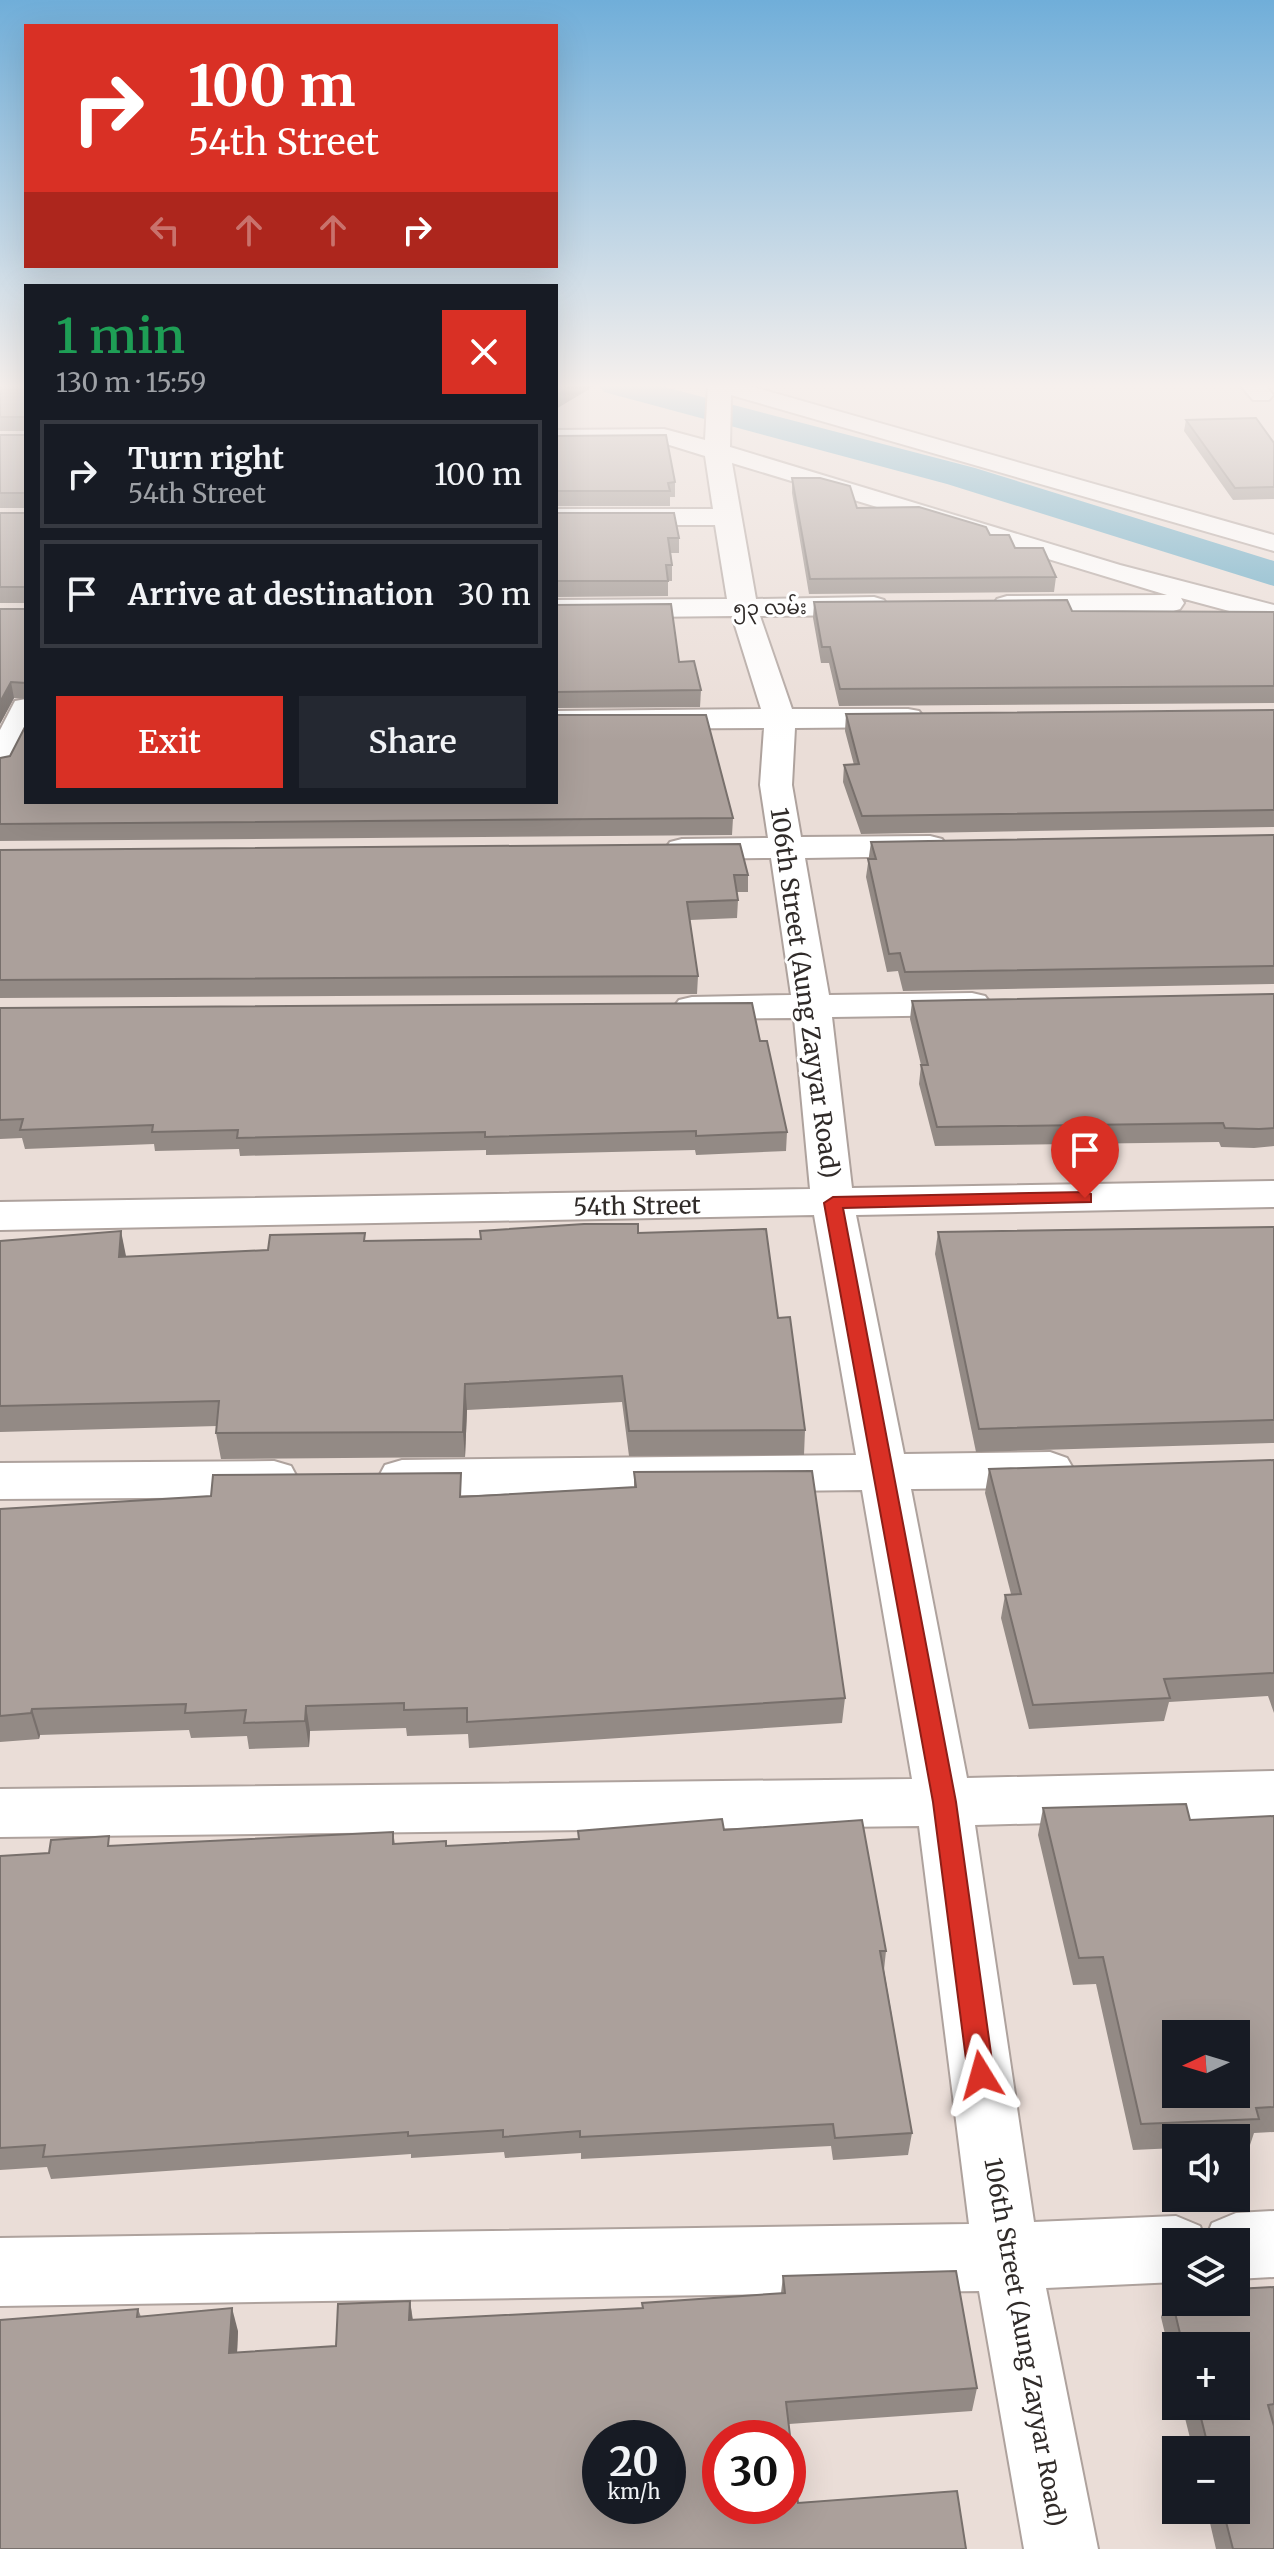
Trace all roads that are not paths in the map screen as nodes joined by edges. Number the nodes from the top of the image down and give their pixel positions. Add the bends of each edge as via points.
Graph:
1 (725, 504) edge
2 (903, 504) edge
3 (1134, 504) edge
4 (558, 517) edge
5 (727, 517) junction
6 (1274, 543) edge
7 (1225, 603) junction
8 (976, 605) edge
9 (899, 606) edge
10 (743, 607) junction
11 (558, 609) edge
12 (1274, 614) edge
13 (939, 717) edge
14 (780, 719) junction
15 (558, 720) edge
16 (18, 721) edge
17 (0, 764) edge
18 (960, 845) edge
19 (787, 848) junction
20 (645, 849) edge
21 (1003, 1003) edge
22 (812, 1007) junction
23 (653, 1008) edge
24 (1274, 1194) edge
25 (833, 1203) junction
26 (0, 1216) edge
27 (1087, 1469) edge
28 (885, 1475) junction
29 (316, 1479) edge
30 (363, 1479) edge
31 (0, 1481) edge
32 (1274, 1794) edge
33 (944, 1802) junction
34 (0, 1813) edge
35 (1274, 2244) edge
36 (1250, 2245) edge
37 (1162, 2250) edge
38 (1006, 2257) junction
39 (0, 2272) edge
40 (1061, 2549) edge

1 - 5 street, 106th Street (Aung Zayyar Road)
2 - 7 street
3 - 6 street
4 - 5 street
5 - 10 street, 106th Street (Aung Zayyar Road)
7 - 8 street
7 - 12 street
9 - 10 street, ၅၃ လမ်း
10 - 11 street, ၅၃ လမ်း
10 - 14 street, 106th Street (Aung Zayyar Road)
13 - 14 street
14 - 15 street
14 - 19 street, 106th Street (Aung Zayyar Road) via 776,785
16 - 17 street
18 - 19 street
19 - 20 street
19 - 22 street, 106th Street (Aung Zayyar Road)
21 - 22 street
22 - 23 street
22 - 25 street, 106th Street (Aung Zayyar Road)
24 - 25 street, 54th Street
25 - 26 street, 54th Street
25 - 28 street, 106th Street (Aung Zayyar Road)
27 - 28 street
28 - 30 street
28 - 33 street, 106th Street (Aung Zayyar Road)
29 - 31 street
32 - 33 street
33 - 34 street
33 - 38 street, 106th Street (Aung Zayyar Road)
35 - 36 street
37 - 38 street
38 - 39 street
38 - 40 street, 106th Street (Aung Zayyar Road)

